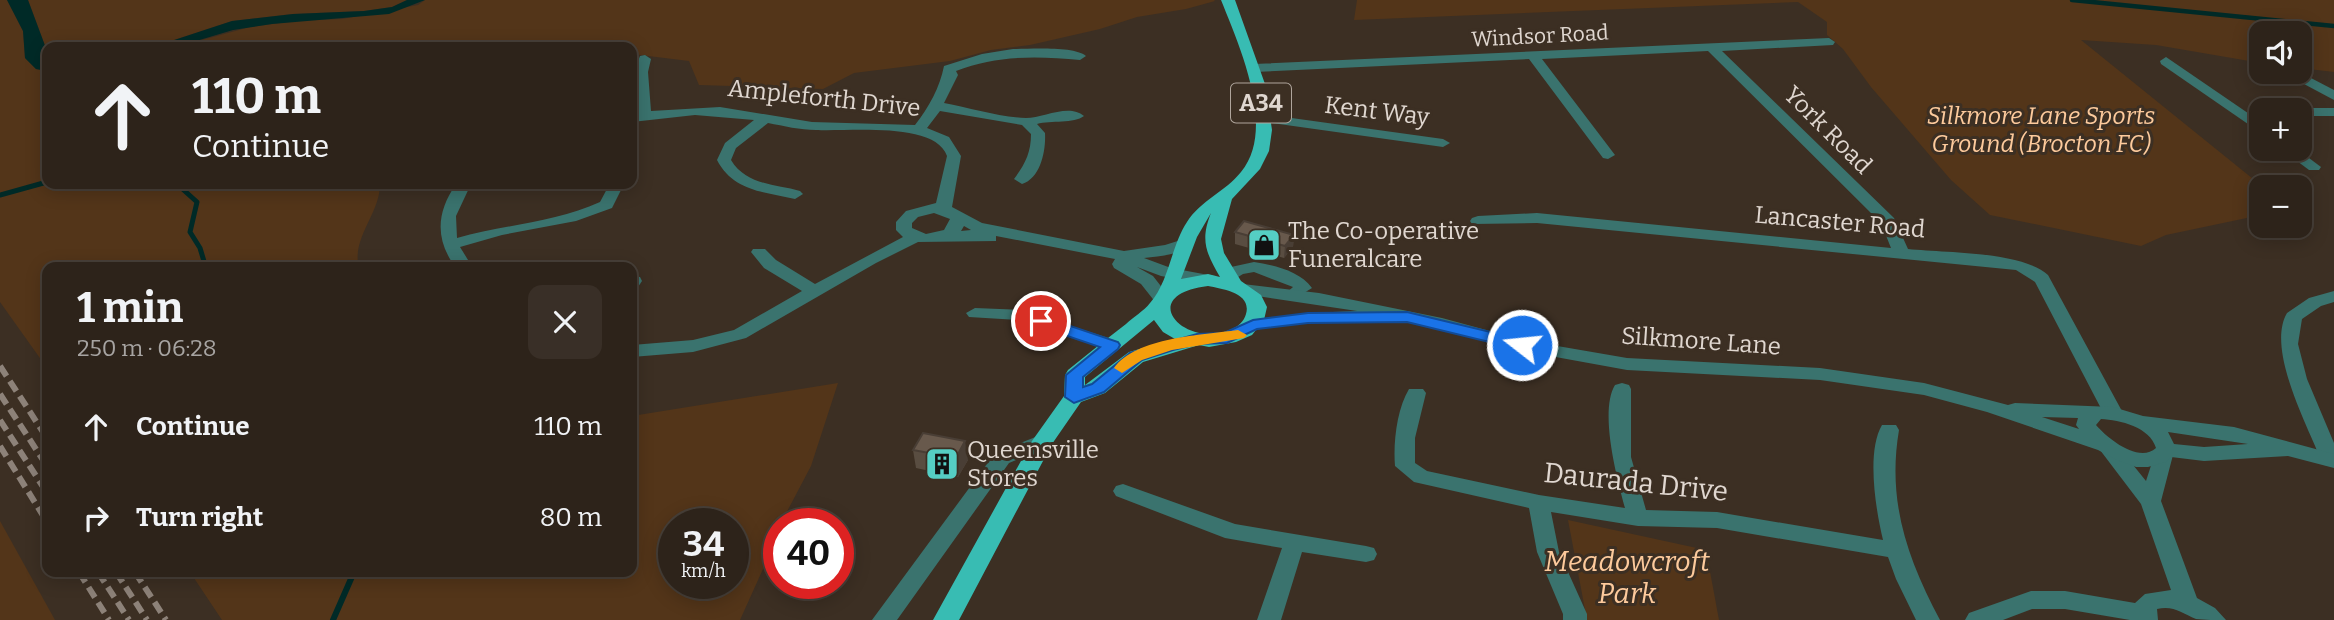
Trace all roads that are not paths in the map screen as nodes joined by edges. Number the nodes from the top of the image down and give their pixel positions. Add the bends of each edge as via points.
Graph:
1 (1228, 0) edge
2 (1829, 42) dead end
3 (1711, 47) junction
4 (1532, 55) junction
5 (1080, 56) dead end
6 (645, 58) dead end
7 (2165, 61) dead end
8 (1254, 68) junction
9 (2312, 83) edge
10 (2334, 96) edge
11 (936, 106) junction
12 (2237, 112) junction
13 (2249, 112) edge
14 (2312, 112) edge
15 (2334, 112) edge
16 (1077, 116) dead end
17 (638, 117) edge
18 (765, 118) junction
19 (1263, 118) junction
20 (2249, 120) edge
21 (1027, 122) junction
22 (919, 130) junction
23 (1443, 143) dead end
24 (1608, 155) dead end
25 (2305, 161) edge
26 (2314, 167) dead end
27 (1022, 179) dead end
28 (460, 189) edge
29 (613, 190) dead end
30 (794, 194) dead end
31 (1224, 198) junction
32 (948, 209) junction
33 (1478, 221) dead end
34 (906, 237) junction
35 (938, 237) junction
36 (1184, 244) junction
37 (450, 245) junction
38 (759, 251) dead end
39 (1901, 253) junction
40 (1119, 255) junction
41 (461, 262) edge
42 (1176, 274) junction
43 (1208, 280) junction
44 (1235, 284) junction
45 (815, 291) junction
46 (2334, 296) edge
47 (1162, 300) junction
48 (975, 313) dead end
49 (1407, 317) junction
50 (1253, 325) junction
51 (1197, 339) junction
52 (1112, 345) junction
53 (637, 351) edge
54 (1622, 389) dead end
55 (1416, 393) dead end
56 (1074, 397) junction
57 (1993, 407) junction
58 (2104, 413) junction
59 (2142, 422) junction
60 (1889, 430) dead end
61 (1043, 441) junction
62 (2104, 446) junction
63 (2287, 449) junction
64 (2165, 453) junction
65 (2333, 461) edge
66 (1122, 491) dead end
67 (2151, 501) junction
68 (1539, 503) junction
69 (1638, 518) junction
70 (1295, 541) junction
71 (1896, 550) junction
72 (1366, 554) dead end
73 (2187, 603) junction
74 (2145, 616) edge
75 (884, 620) edge
76 (946, 620) edge
77 (1269, 620) edge
78 (1575, 620) edge
79 (1928, 620) edge
80 (1977, 620) edge
81 (2214, 620) edge

1 - 8 highway, A34
2 - 3 street, Windsor Road
3 - 4 street, Windsor Road
3 - 39 street, York Road via 1888,221
4 - 8 street, Windsor Road
4 - 24 street
5 - 11 street via 1030,51 975,58 949,69 951,75
6 - 17 street
7 - 12 street
8 - 19 highway, A34
9 - 10 street
11 - 21 street
11 - 22 street
12 - 13 street
12 - 20 street
14 - 15 street
16 - 21 street
17 - 18 street, Ampleforth Drive via 706,111
18 - 22 street, Ampleforth Drive via 810,126
18 - 30 street via 730,146 724,160 729,174 744,183
19 - 23 street, Kent Way
19 - 31 highway, A34 via 1263,142 1253,169
21 - 27 street via 1038,133 1039,149
22 - 32 street, Ampleforth Drive via 945,141 953,152
25 - 26 street
28 - 37 street via 446,222
29 - 37 street via 606,205 587,215
31 - 36 highway, A34 via 1208,205
31 - 44 highway, A34 via 1213,245
32 - 34 street via 922,210 906,219
32 - 35 street, Ampleforth Drive via 959,221 957,228
32 - 40 street via 978,227
33 - 39 street, Lancaster Road via 1537,218
34 - 35 street
34 - 45 street
35 - 47 street via 976,235 1111,261 1147,280
36 - 40 street via 1146,254
36 - 42 highway, A34
37 - 41 street
38 - 45 street via 770,264
39 - 58 street, Lancaster Road via 2005,262 2032,270 2042,279
40 - 42 street
42 - 43 street
42 - 47 highway, A34
43 - 44 highway
43 - 47 highway via 1182,284
44 - 49 street, Silkmore Lane
44 - 50 highway via 1258,306
45 - 53 street via 740,334 693,346
46 - 65 street via 2293,317 2289,344 2298,379
47 - 51 highway via 1162,320 1169,328
47 - 52 highway, A34
48 - 52 street via 1021,316
49 - 50 street, Silkmore Lane via 1346,316
49 - 57 street, Silkmore Lane via 1604,361 1820,374 1924,388
50 - 51 highway via 1227,338
51 - 56 highway, A34 via 1136,357 1098,388
52 - 56 highway, A34 via 1075,375
54 - 69 street via 1621,457
55 - 68 street, Daurada Drive via 1405,437 1405,466 1420,477
56 - 61 highway, A34
57 - 58 street, Silkmore Lane
57 - 62 street, Silkmore Lane
58 - 59 street, Silkmore Lane
58 - 62 street via 2088,418 2085,425
59 - 63 street, Silkmore Lane via 2234,434
59 - 64 street via 2161,436
60 - 71 street via 1886,499
61 - 75 street via 1002,458
61 - 76 highway, A34
62 - 64 street, Silkmore Lane via 2147,460
62 - 67 street
63 - 64 street, Silkmore Lane
63 - 65 street, Silkmore Lane
64 - 67 street
66 - 70 street via 1233,532
67 - 73 street
68 - 69 street, Daurada Drive
68 - 78 street via 1548,552
69 - 71 street, Daurada Drive via 1717,520
70 - 72 street via 1342,559
70 - 77 street
71 - 79 street
73 - 74 street via 2152,600 2145,605
73 - 81 street
74 - 80 street via 2065,600 2031,600

